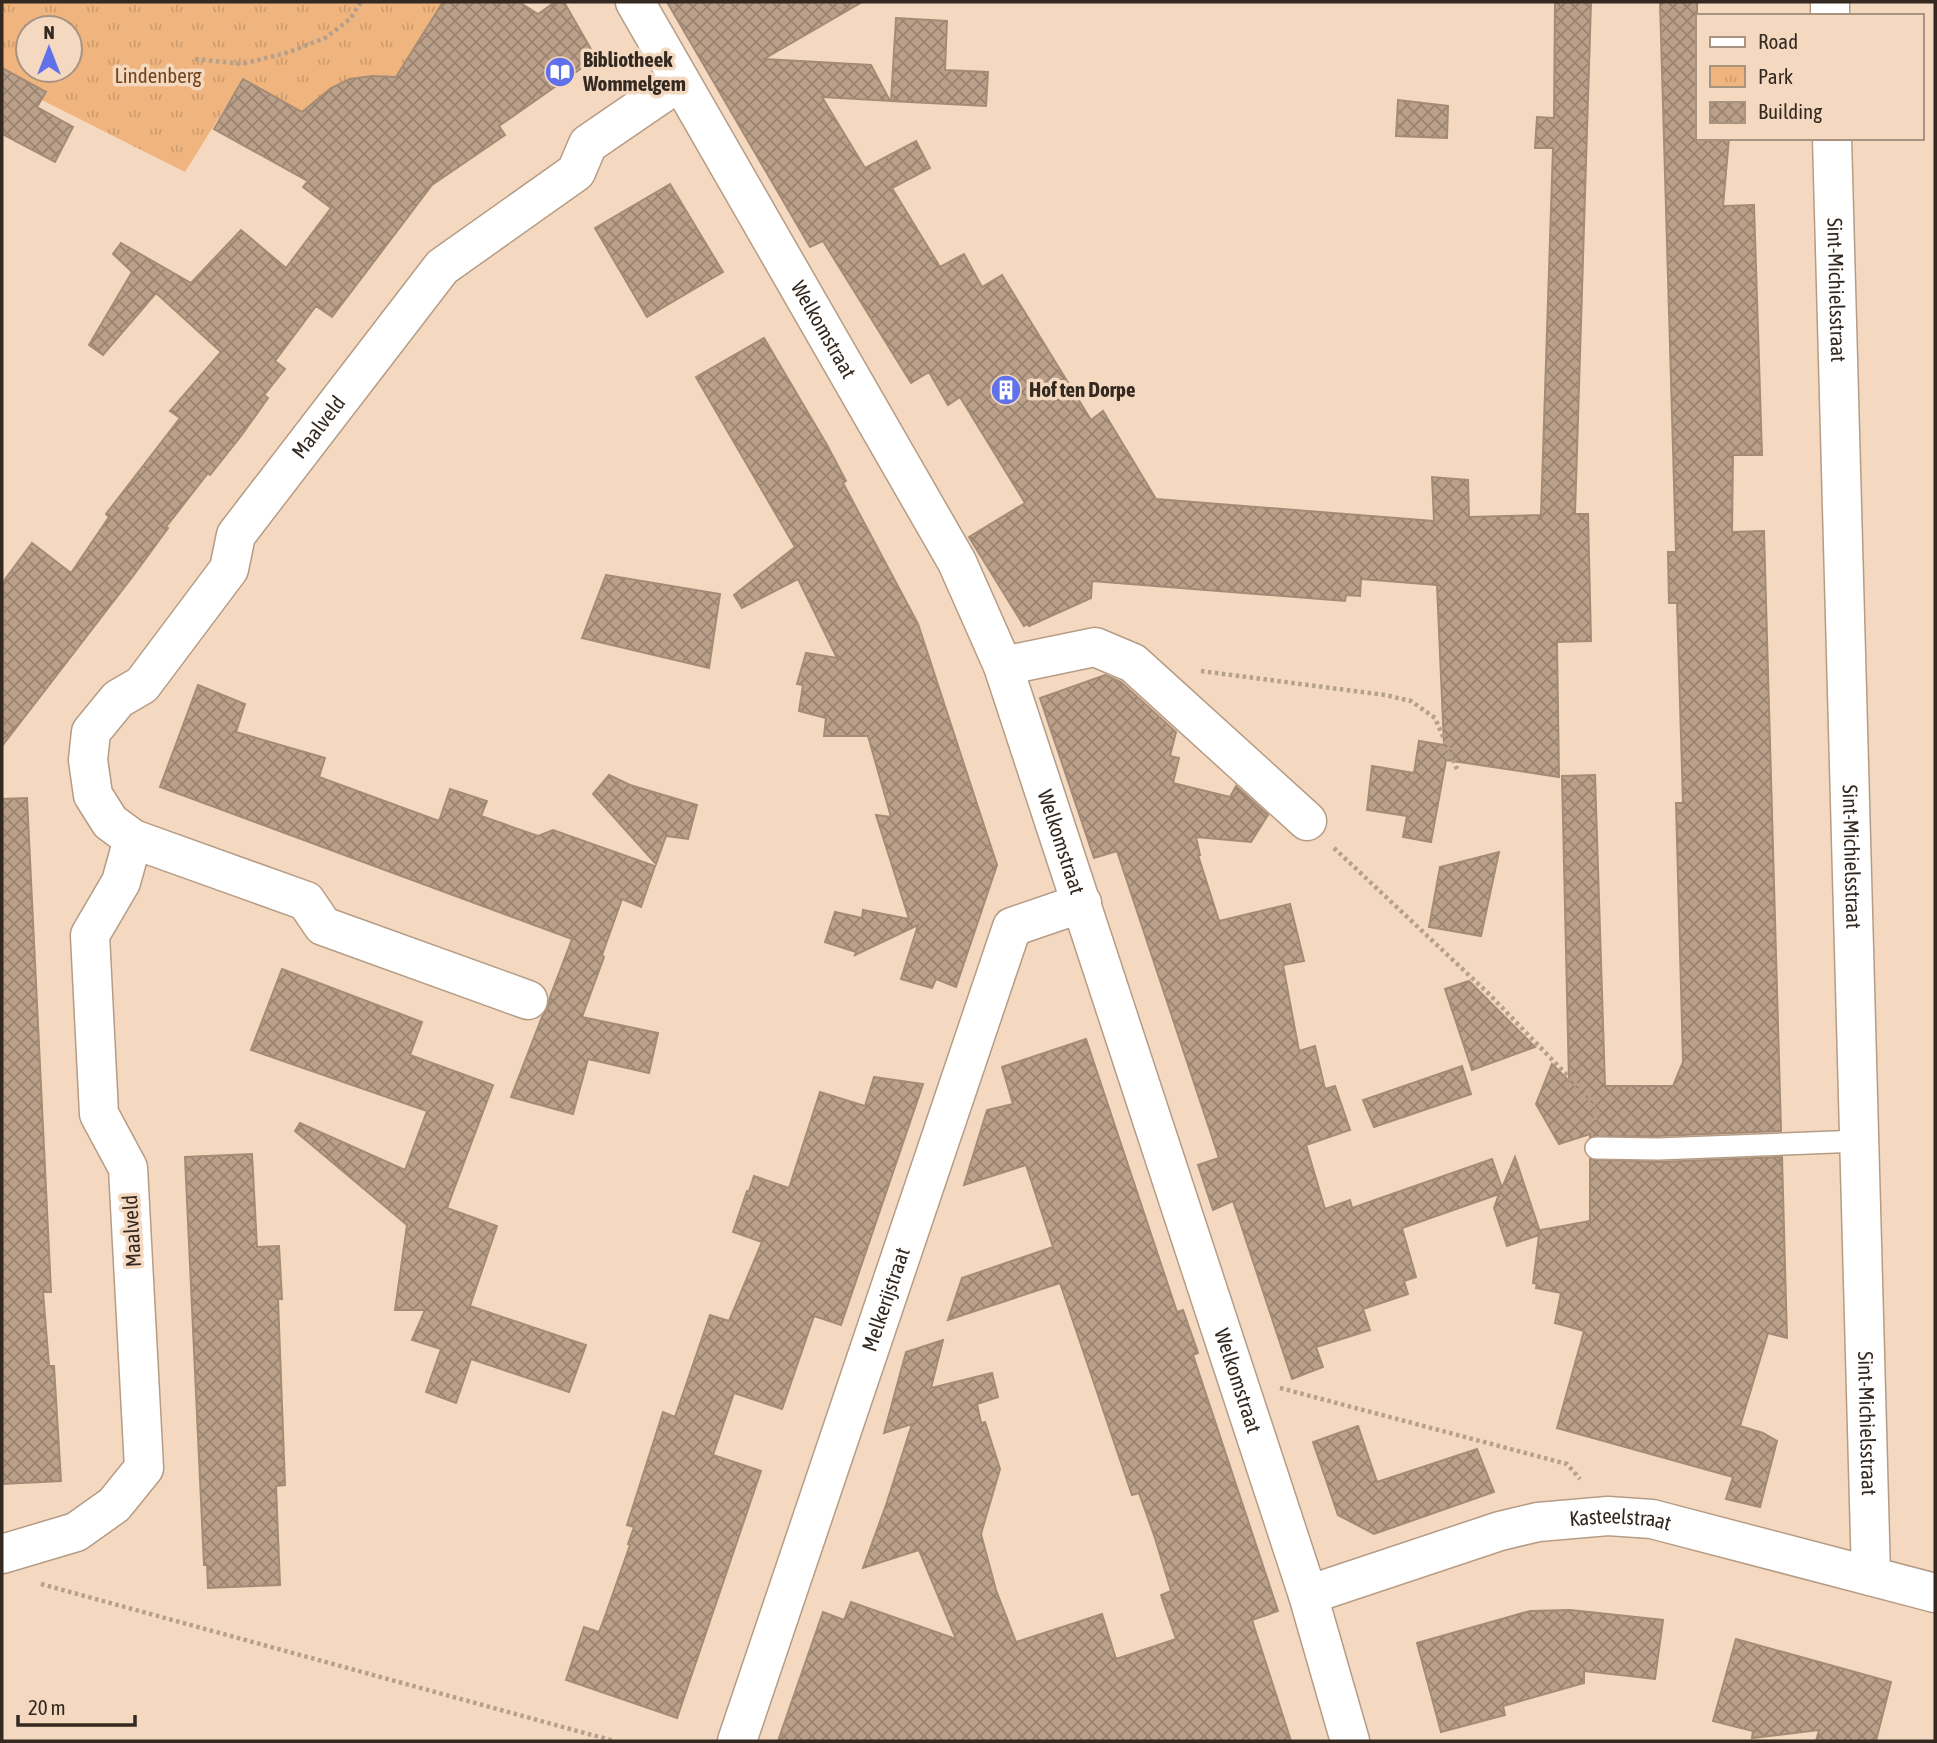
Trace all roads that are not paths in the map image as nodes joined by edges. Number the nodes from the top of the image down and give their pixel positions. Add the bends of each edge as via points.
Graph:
1 (635, 2) edge
2 (680, 81) junction
3 (1832, 140) edge
4 (1003, 666) junction
5 (1307, 821) road end
6 (133, 839) junction
7 (1082, 903) junction
8 (528, 1000) dead end
9 (1859, 1141) junction
10 (1595, 1149) road end
11 (2, 1554) edge
12 (1871, 1576) junction
13 (1935, 1593) edge
14 (1308, 1595) junction
15 (737, 1741) edge
16 (1350, 1741) edge

1 - 2 street, Welkomstraat
2 - 4 street, Welkomstraat via 957,562
2 - 6 street, Maalveld via 589,144 576,172 442,267 236,535 229,569 142,685 118,699 91,732 88,760 93,795 110,822
3 - 9 street, Sint-Michielsstraat
4 - 5 street via 1095,647 1133,663
4 - 7 street, Welkomstraat
6 - 8 street, Maalveld via 306,901 323,926
6 - 11 street, Maalveld via 121,882 90,934 99,1114 128,1168 144,1468 114,1505 76,1532
7 - 14 street, Welkomstraat
7 - 15 street, Melkerijstraat via 1012,927
9 - 10 lane
9 - 12 street, Sint-Michielsstraat
12 - 13 street, Kasteelstraat
12 - 14 street, Kasteelstraat via 1652,1519 1608,1516 1538,1522 1500,1531
14 - 16 street, Welkomstraat

